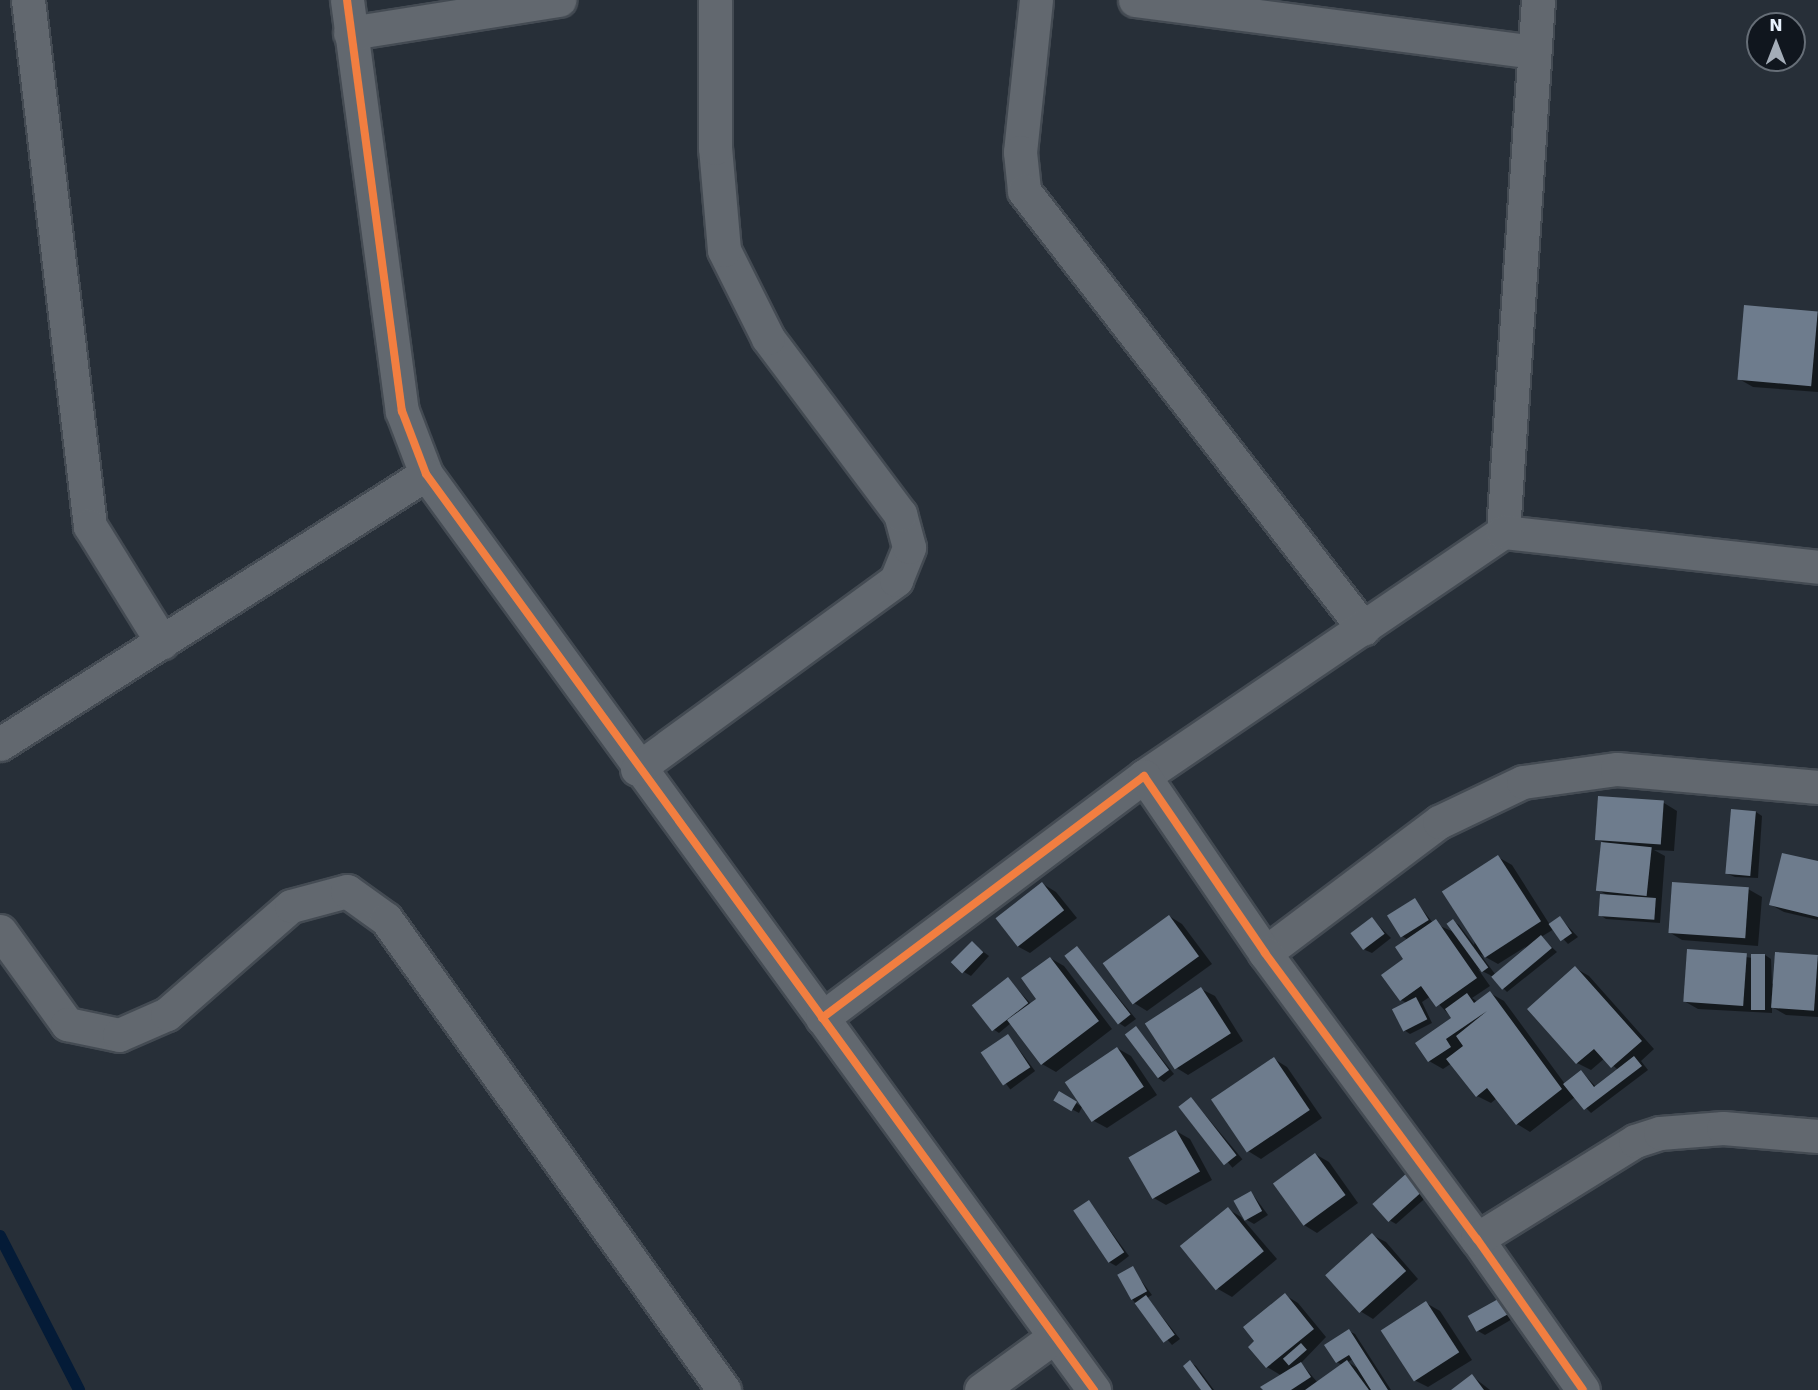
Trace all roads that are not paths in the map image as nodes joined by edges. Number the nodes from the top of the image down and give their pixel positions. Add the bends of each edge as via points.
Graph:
1 (28, 0) edge
2 (347, 0) edge
3 (559, 0) edge
4 (715, 0) edge
5 (1036, 0) edge
6 (1135, 0) edge
7 (1538, 0) edge
8 (351, 33) junction
9 (1533, 52) junction
10 (426, 474) junction
11 (1503, 532) junction
12 (1818, 567) edge
13 (1364, 629) junction
14 (162, 642) junction
15 (0, 744) edge
16 (638, 769) junction
17 (1144, 776) junction
18 (1818, 787) edge
19 (0, 931) edge
20 (1265, 953) junction
21 (822, 1018) junction
22 (1818, 1136) edge
23 (1477, 1239) junction
24 (1054, 1337) junction
25 (724, 1390) edge
26 (981, 1390) edge
27 (1094, 1390) edge
28 (1583, 1390) edge

1 - 14 street via 90,526
2 - 8 street
3 - 8 street
4 - 16 street via 715,148 724,250 768,338 900,514 909,547 896,580
5 - 13 street via 1020,152 1024,190
6 - 9 street
7 - 9 street
8 - 10 street via 402,411
9 - 11 street
10 - 14 street
10 - 16 street
11 - 12 street
11 - 13 street
13 - 17 street
14 - 15 street
16 - 21 street
17 - 20 street
17 - 21 street
18 - 20 street via 1617,769 1572,772 1523,782 1439,822
19 - 25 street via 67,1024 119,1035 167,1014 291,906 347,891 386,919
20 - 23 street
21 - 24 street
22 - 23 street via 1723,1128 1635,1141
23 - 28 street
24 - 26 street
24 - 27 street

